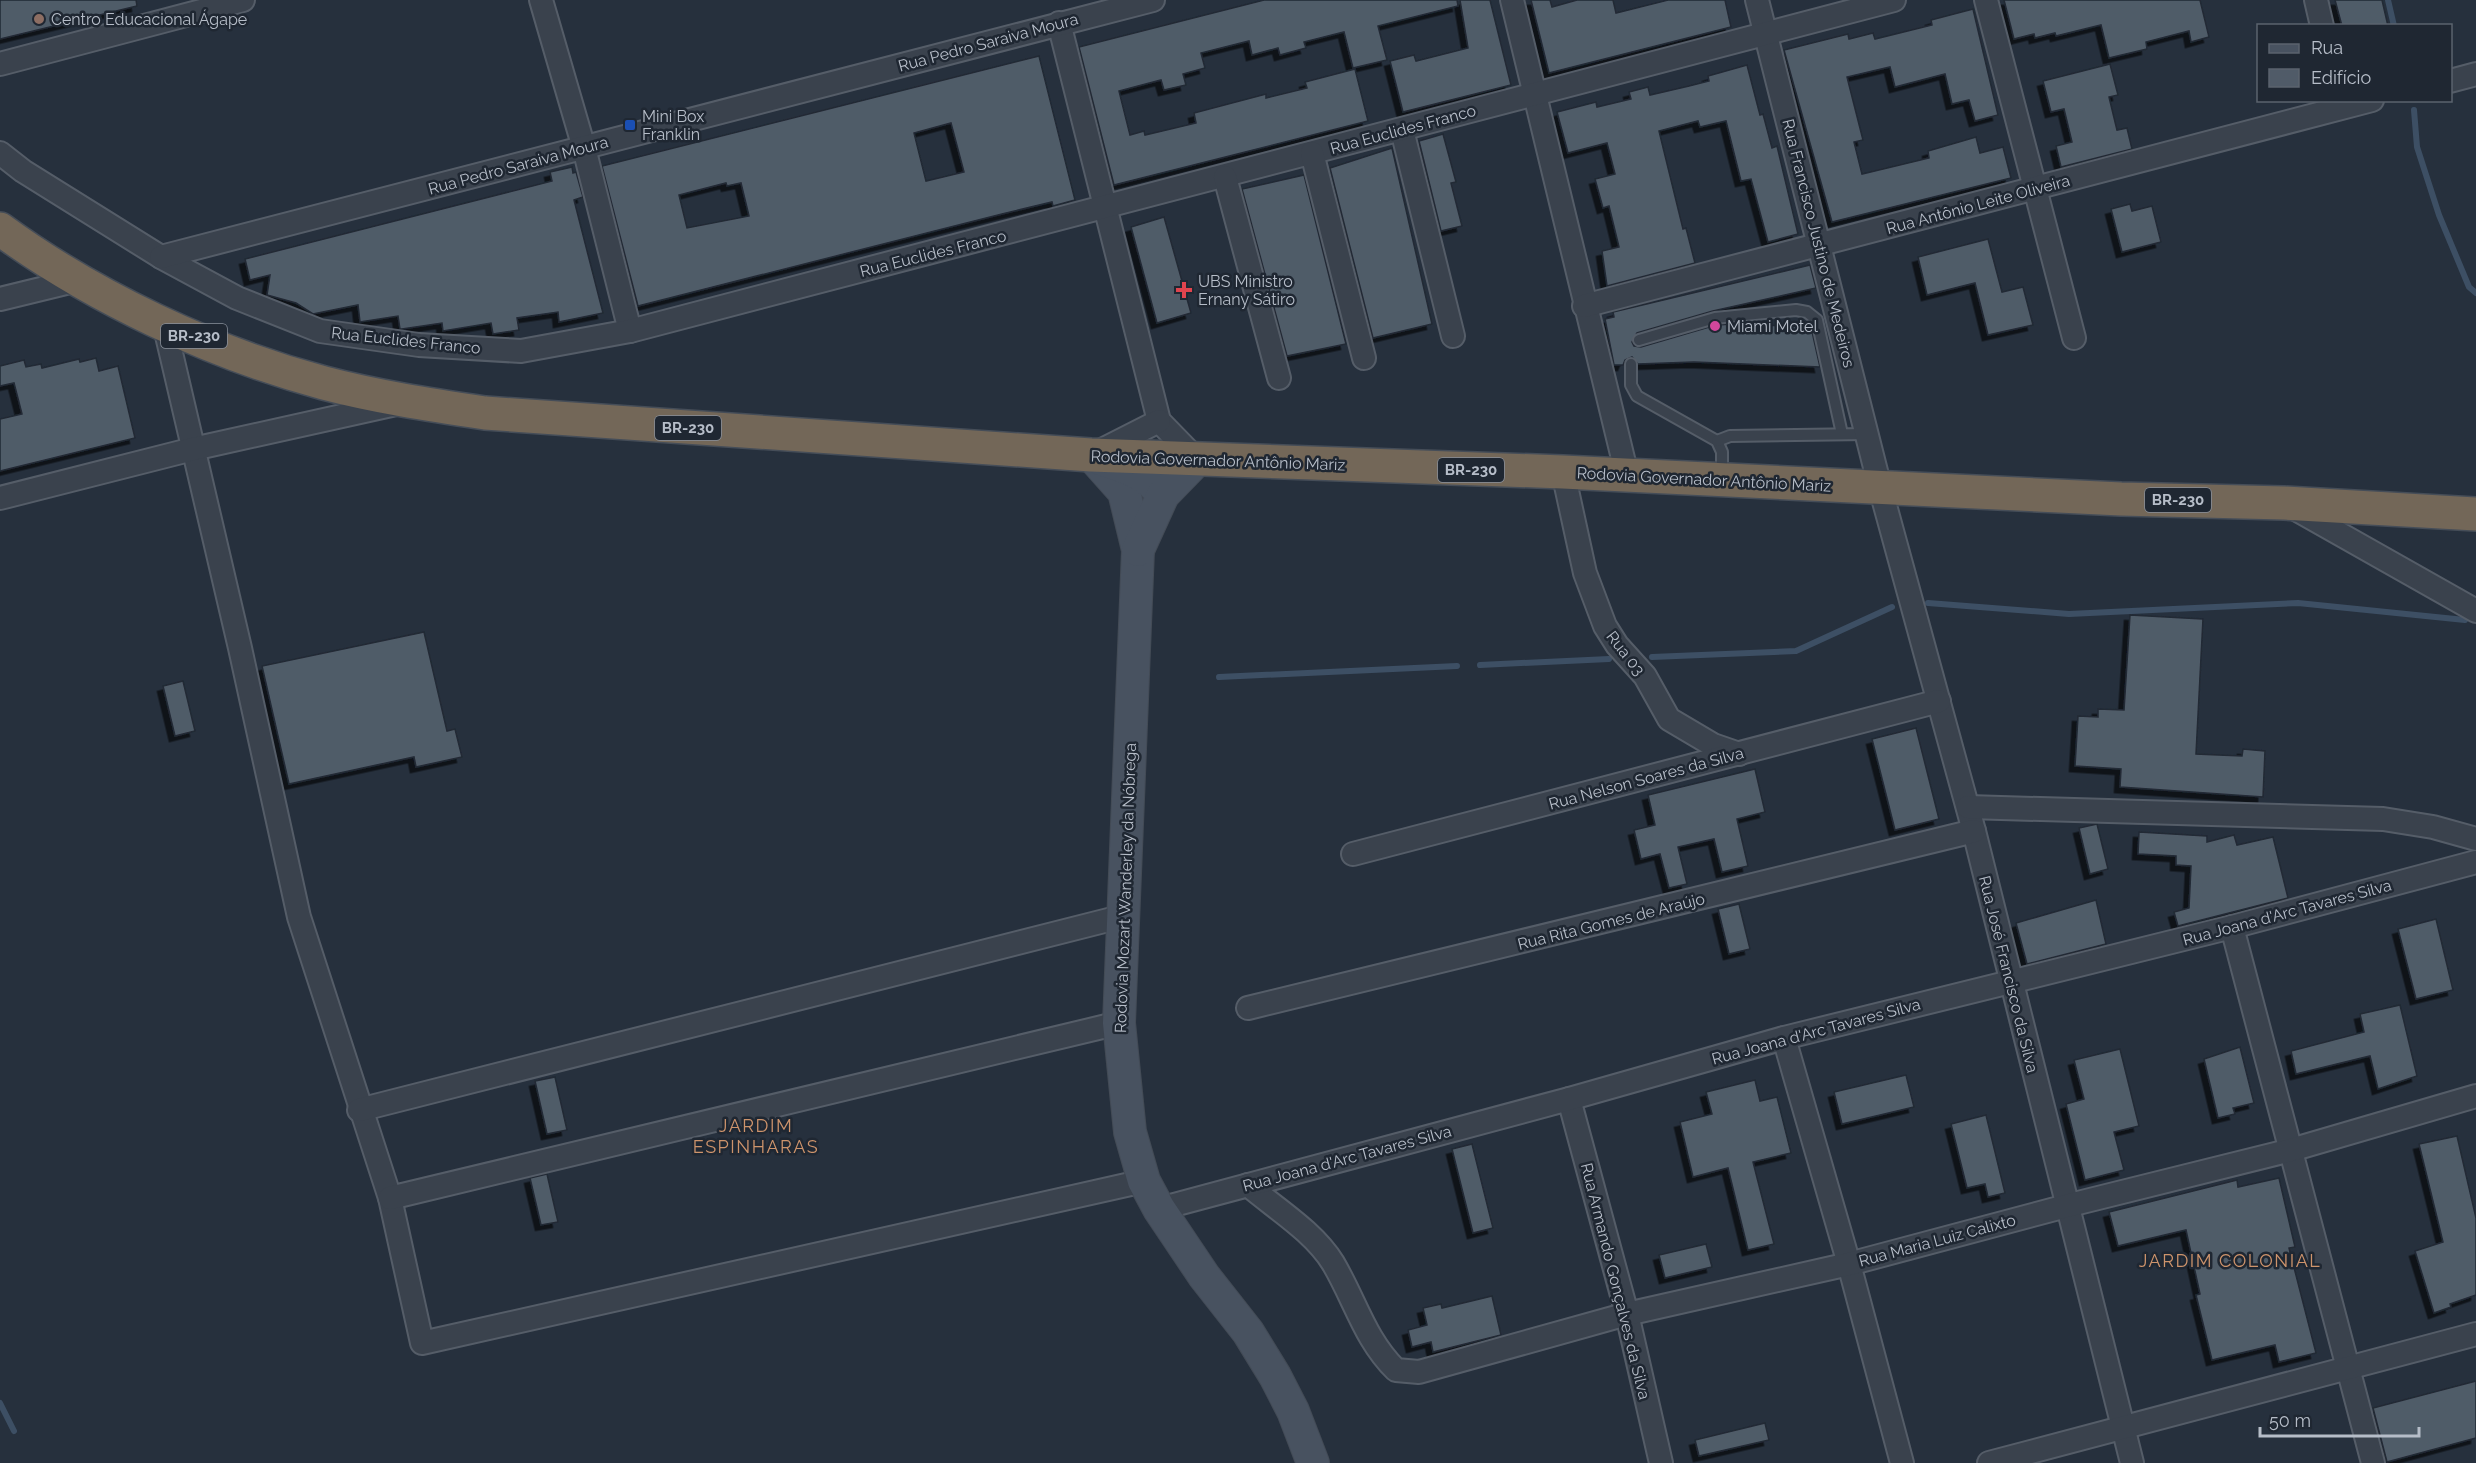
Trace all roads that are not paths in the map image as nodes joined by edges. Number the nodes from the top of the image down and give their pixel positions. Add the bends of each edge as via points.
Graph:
1 (243, 0) edge
2 (541, 0) edge
3 (1153, 0) edge
4 (1512, 0) edge
5 (1756, 0) edge
6 (1894, 0) edge
7 (1986, 0) edge
8 (2316, 0) edge
9 (1059, 23) junction
10 (2322, 24) edge
11 (1765, 32) junction
12 (0, 64) edge
13 (2476, 74) edge
14 (2452, 81) edge
15 (1533, 94) junction
16 (2357, 102) edge
17 (2342, 104) edge
18 (1402, 130) junction
19 (584, 148) junction
20 (0, 153) edge
21 (1312, 153) junction
22 (1225, 177) junction
23 (2037, 189) junction
24 (1106, 208) junction
25 (0, 229) edge
26 (1821, 245) junction
27 (162, 257) junction
28 (78, 280) junction
29 (0, 299) edge
30 (1584, 306) junction
31 (164, 323) junction
32 (630, 331) junction
33 (1453, 336) dead end
34 (2074, 338) dead end
35 (1639, 340) dead end
36 (1364, 358) dead end
37 (1631, 364) dead end
38 (1279, 378) dead end
39 (406, 401) junction
40 (1159, 420) junction
41 (1842, 434) junction
42 (1867, 434) junction
43 (1717, 441) junction
44 (193, 449) junction
45 (1091, 455) junction
46 (1197, 460) junction
47 (1563, 472) junction
48 (1627, 475) junction
49 (1722, 480) junction
50 (1880, 487) junction
51 (1143, 488) junction
52 (0, 498) edge
53 (2284, 502) junction
54 (2476, 514) edge
55 (2476, 611) edge
56 (1939, 700) junction
57 (1739, 754) junction
58 (1968, 807) junction
59 (1974, 831) junction
60 (2476, 839) edge
61 (1353, 854) dead end
62 (2476, 862) edge
63 (1124, 916) junction
64 (2232, 927) junction
65 (2010, 981) junction
66 (1248, 1008) dead end
67 (1119, 1023) junction
68 (1784, 1038) junction
69 (2476, 1096) edge
70 (1569, 1099) junction
71 (359, 1110) junction
72 (2291, 1150) junction
73 (1144, 1181) junction
74 (1248, 1185) junction
75 (390, 1198) junction
76 (2070, 1205) junction
77 (1158, 1209) junction
78 (1849, 1264) junction
79 (1627, 1314) junction
80 (2476, 1334) edge
81 (2347, 1367) junction
82 (2123, 1428) junction
83 (1313, 1463) edge
84 (1661, 1463) edge
85 (1902, 1463) edge
86 (1989, 1463) edge
87 (2132, 1463) edge
88 (2373, 1463) edge

1 - 12 street
2 - 19 street
3 - 9 street, Rua Pedro Saraiva Moura
4 - 15 street
5 - 11 street, Rua Francisco Justino de Medeiros
6 - 11 street, Rua Euclides Franco
7 - 23 street
8 - 10 street
9 - 19 street, Rua Pedro Saraiva Moura
9 - 24 street
11 - 15 street, Rua Euclides Franco
11 - 26 street, Rua Francisco Justino de Medeiros
13 - 14 street
15 - 18 street, Rua Euclides Franco
15 - 30 street
16 - 17 street, Rua Antônio Leite Oliveira
17 - 23 street, Rua Antônio Leite Oliveira
18 - 21 street, Rua Euclides Franco
18 - 33 street
19 - 27 street, Rua Pedro Saraiva Moura
19 - 32 street
20 - 27 street, Rua Euclides Franco
21 - 22 street, Rua Euclides Franco
21 - 36 street
22 - 24 street, Rua Euclides Franco
22 - 38 street
23 - 26 street, Rua Antônio Leite Oliveira
23 - 34 street
24 - 32 street, Rua Euclides Franco
24 - 40 street
25 - 28 highway, Rodovia Governador Antônio Mariz / BR-230
26 - 30 street, Rua Antônio Leite Oliveira
26 - 42 street, Rua Francisco Justino de Medeiros
27 - 32 street, Rua Euclides Franco via 237,298 320,330 419,345 521,351
28 - 29 street
28 - 31 highway, Rodovia Governador Antônio Mariz / BR-230
30 - 48 street
31 - 39 highway, Rodovia Governador Antônio Mariz / BR-230 via 249,360 324,383
31 - 44 street
35 - 41 lane via 1715,318 1807,312 1817,320
37 - 43 lane via 1631,385 1637,396
39 - 44 street
39 - 45 highway, Rodovia Governador Antônio Mariz / BR-230 via 485,413 602,423
40 - 45 street
40 - 46 street
41 - 42 lane
41 - 43 lane via 1730,436
42 - 50 street, Rua Francisco Justino de Medeiros
43 - 49 lane via 1722,452
44 - 52 street
44 - 71 street via 299,917
45 - 46 highway, Rodovia Governador Antônio Mariz / BR-230
45 - 51 main road
46 - 47 highway, Rodovia Governador Antônio Mariz / BR-230
46 - 51 main road, Rodovia Mozart Wanderley da Nóbrega
47 - 48 highway, Rodovia Governador Antônio Mariz / BR-230
47 - 57 street, Rua 03 via 1585,573 1605,626 1645,676 1669,719 1713,745
48 - 49 highway, Rodovia Governador Antônio Mariz / BR-230
49 - 50 highway, Rodovia Governador Antônio Mariz / BR-230
50 - 53 highway, Rodovia Governador Antônio Mariz / BR-230 via 2121,499
50 - 56 street, Rua José Francisco da Silva
51 - 63 main road, Rodovia Mozart Wanderley da Nóbrega
53 - 54 highway, Rodovia Governador Antônio Mariz / BR-230
53 - 55 street
56 - 57 street, Rua Nelson Soares da Silva
56 - 58 street, Rua José Francisco da Silva
57 - 61 street, Rua Nelson Soares da Silva
58 - 59 street, Rua José Francisco da Silva
58 - 60 street via 2383,819
59 - 65 street, Rua José Francisco da Silva
59 - 66 street, Rua Rita Gomes de Araújo
62 - 64 street, Rua Joana d'Arc Tavares Silva
63 - 67 main road, Rodovia Mozart Wanderley da Nóbrega
63 - 71 street
64 - 65 street, Rua Joana d'Arc Tavares Silva
64 - 72 street
65 - 68 street, Rua Joana d'Arc Tavares Silva
65 - 76 street, Rua José Francisco da Silva
67 - 73 main road, Rodovia Mozart Wanderley da Nóbrega via 1130,1132
67 - 75 street
68 - 70 street, Rua Joana d'Arc Tavares Silva
68 - 78 street
69 - 72 street, Rua Maria Luiz Calixto
70 - 74 street, Rua Joana d'Arc Tavares Silva
70 - 79 street, Rua Armando Gonçalves da Silva
71 - 75 street
72 - 76 street, Rua Maria Luiz Calixto
72 - 81 street
73 - 75 street via 423,1343
73 - 77 main road, Rodovia Mozart Wanderley da Nóbrega
74 - 77 street, Rua Joana d'Arc Tavares Silva
74 - 79 street, Rua Maria Luiz Calixto via 1318,1243 1333,1263 1371,1341 1396,1370 1419,1372 1441,1367
76 - 78 street, Rua Maria Luiz Calixto
76 - 82 street, Rua José Francisco da Silva
77 - 83 main road, Rodovia Mozart Wanderley da Nóbrega via 1248,1332 1275,1376
78 - 79 street, Rua Maria Luiz Calixto
78 - 85 street
79 - 84 street, Rua Armando Gonçalves da Silva
80 - 81 street
81 - 82 street
81 - 88 street
82 - 86 street
82 - 87 street, Rua José Francisco da Silva

